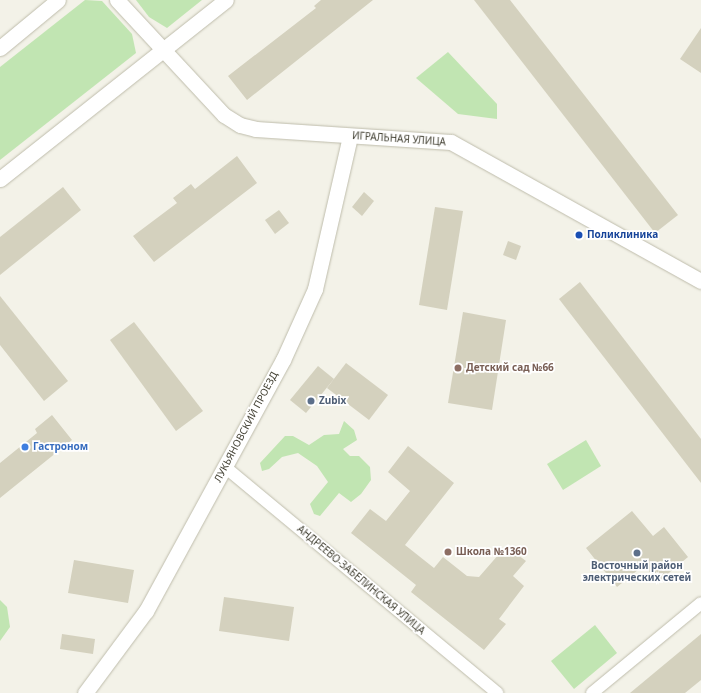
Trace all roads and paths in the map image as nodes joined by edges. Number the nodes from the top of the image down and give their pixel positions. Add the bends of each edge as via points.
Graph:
1 (58, 0) edge
2 (117, 0) edge
3 (226, 0) edge
4 (0, 48) edge
5 (164, 50) junction
6 (350, 136) junction
7 (0, 179) edge
8 (701, 281) edge
9 (225, 467) junction
10 (701, 603) edge
11 (85, 693) edge
12 (496, 693) edge
13 (592, 693) edge

1 - 4 street
2 - 5 street, ИГРАЛЬНАЯ УЛИЦА
3 - 5 street
5 - 6 street, ИГРАЛЬНАЯ УЛИЦА via 224,115 240,125
5 - 7 street
6 - 8 street, ИГРАЛЬНАЯ УЛИЦА via 451,142
6 - 9 street, ЛУКЬЯНОВСКИЙ ПРОЕЗД via 315,289 283,360
9 - 11 street, ЛУКЬЯНОВСКИЙ ПРОЕЗД via 146,611
9 - 12 street, АНДРЕЕВО-ЗАБЕЛИНСКАЯ УЛИЦА
10 - 13 street

